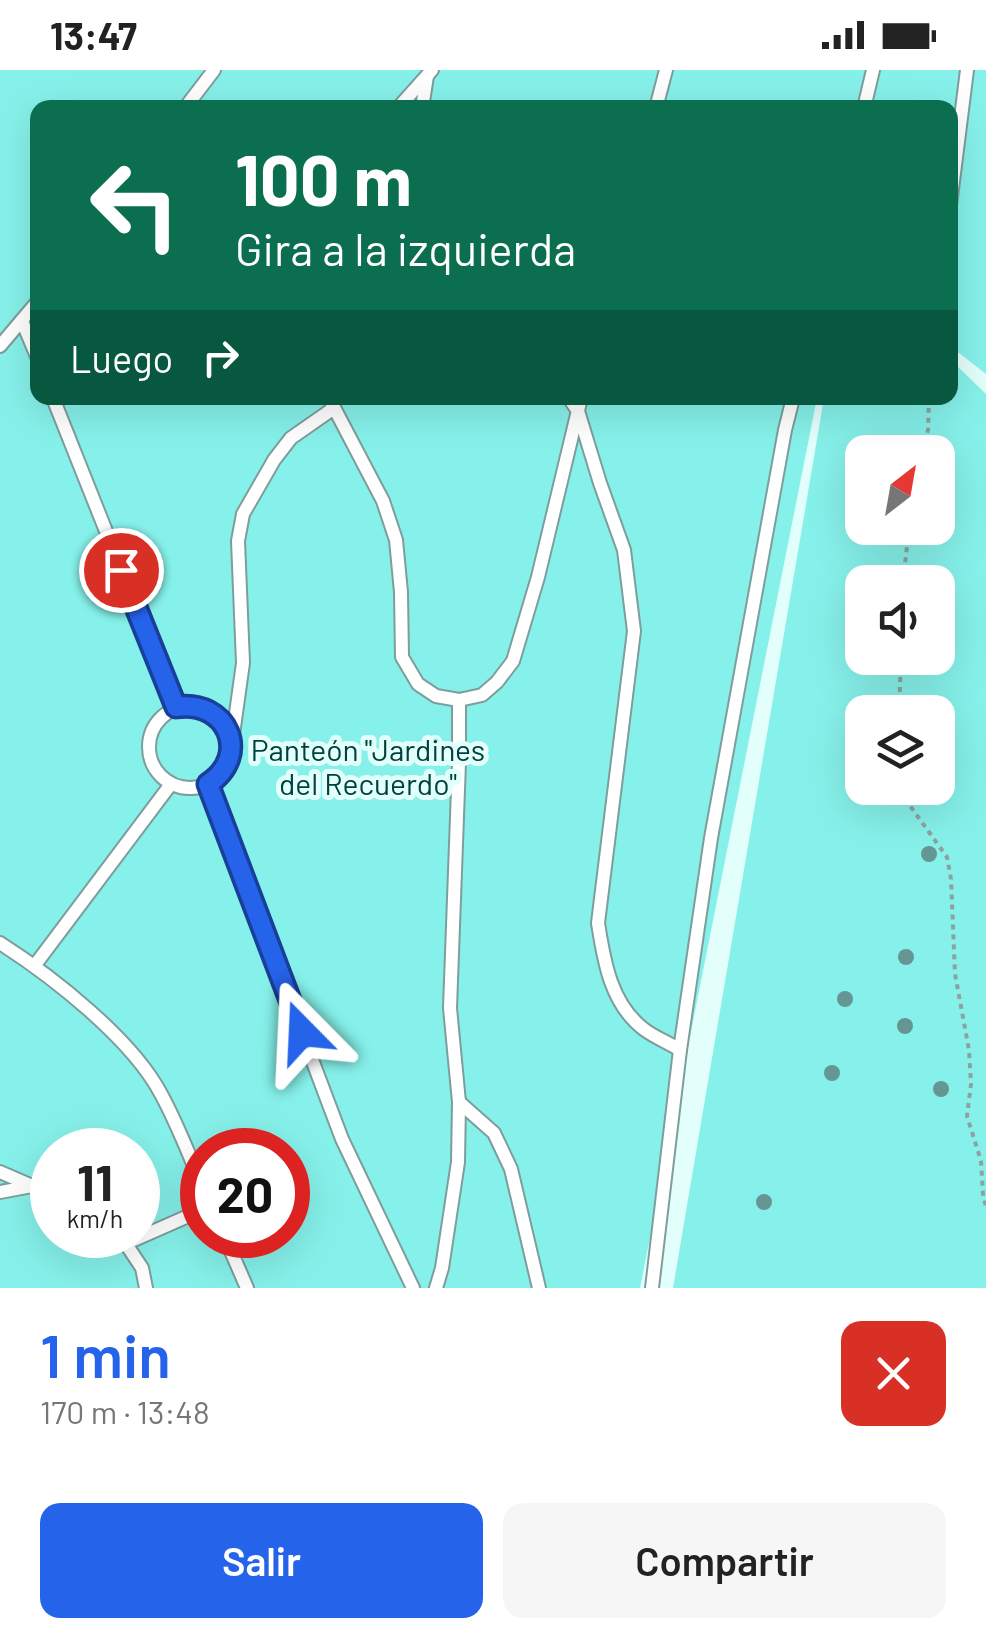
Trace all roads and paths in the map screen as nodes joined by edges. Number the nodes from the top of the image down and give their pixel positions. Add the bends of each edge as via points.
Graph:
1 (214, 70) edge
2 (666, 70) edge
3 (874, 70) edge
4 (967, 70) edge
5 (429, 73) edge
6 (192, 100) edge
7 (405, 100) edge
8 (424, 100) edge
9 (658, 100) edge
10 (866, 100) edge
11 (958, 141) edge
12 (30, 311) edge
13 (22, 321) junction
14 (30, 340) edge
15 (0, 346) edge
16 (56, 405) edge
17 (330, 405) edge
18 (333, 405) edge
19 (580, 405) edge
20 (580, 405) edge
21 (791, 405) edge
22 (929, 405) edge
23 (927, 435) edge
24 (459, 700) junction
25 (176, 707) junction
26 (231, 749) junction
27 (171, 784) junction
28 (208, 784) junction
29 (909, 805) edge
30 (0, 943) edge
31 (35, 965) junction
32 (680, 1050) junction
33 (459, 1102) junction
34 (180, 1136) edge
35 (0, 1172) edge
36 (30, 1185) edge
37 (30, 1186) edge
38 (0, 1192) edge
39 (986, 1207) edge
40 (136, 1258) edge
41 (234, 1258) edge
42 (146, 1288) edge
43 (247, 1288) edge
44 (413, 1288) edge
45 (436, 1288) edge
46 (540, 1288) edge
47 (652, 1288) edge

1 - 6 lane
2 - 9 lane
3 - 10 lane
4 - 11 lane
5 - 7 lane
5 - 8 lane
12 - 13 lane
13 - 14 lane
13 - 15 lane
16 - 25 lane
17 - 26 lane via 291,438 244,514 238,541 243,662
18 - 24 lane via 396,540 402,657 418,684
19 - 24 lane via 513,661 482,695
20 - 32 lane via 624,550 634,631 598,922 603,959 630,1014
21 - 32 lane via 711,838
22 - 23 path
24 - 33 lane via 450,1008
25 - 26 lane via 205,708 218,716
25 - 27 lane via 155,724 148,748 152,765
26 - 28 lane via 227,765
27 - 28 lane
27 - 31 lane
28 - 44 lane via 342,1138
29 - 39 path via 945,853 951,879 956,989 970,1050 967,1116
30 - 31 lane
31 - 34 lane via 131,1052
32 - 47 lane
33 - 45 lane via 458,1162
33 - 46 lane via 494,1134 511,1169
35 - 36 lane
37 - 38 lane
40 - 42 lane
41 - 43 lane

